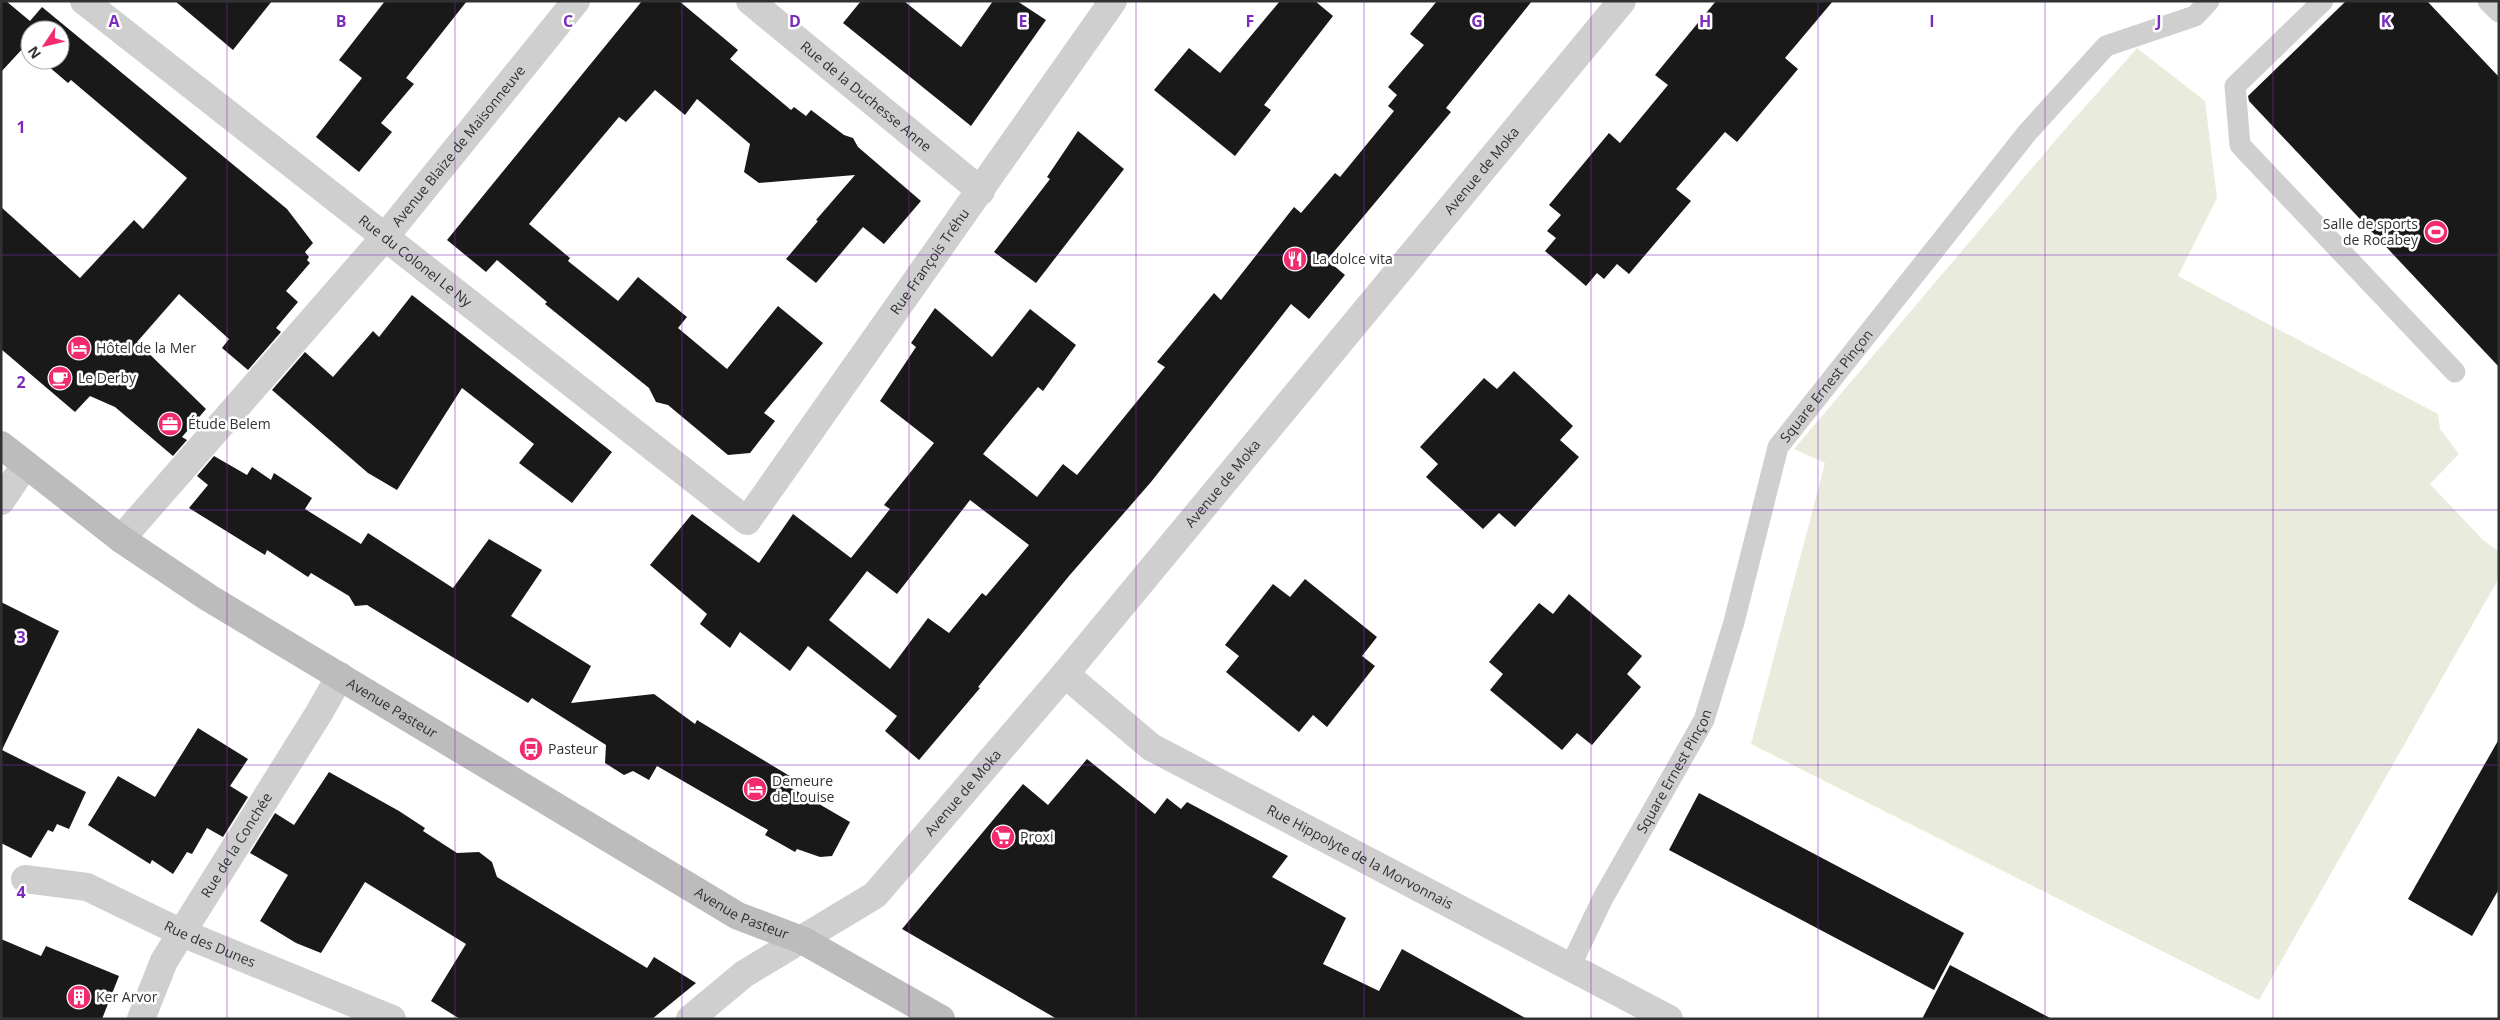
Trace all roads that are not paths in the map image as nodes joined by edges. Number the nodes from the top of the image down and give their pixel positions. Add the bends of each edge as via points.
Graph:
1 (84, 1) edge
2 (576, 1) edge
3 (750, 1) edge
4 (1113, 1) edge
5 (1622, 1) edge
6 (2209, 1) edge
7 (2323, 1) edge
8 (2488, 1) edge
9 (2499, 12) edge
10 (981, 191) junction
11 (384, 238) junction
12 (2455, 372) dead end
13 (1, 445) edge
14 (25, 465) junction
15 (1, 501) edge
16 (747, 521) joint
17 (121, 539) junction
18 (1065, 674) junction
19 (340, 676) junction
20 (25, 879) dead end
21 (182, 933) junction
22 (802, 940) junction
23 (1570, 967) junction
24 (141, 1019) edge
25 (392, 1019) edge
26 (690, 1019) edge
27 (941, 1019) edge
28 (1669, 1019) edge

1 - 11 street, Rue du Colonel Le Ny
2 - 11 street, Avenue Blaize de Maisonneuve
3 - 10 street, Rue de la Duchesse Anne
4 - 10 street, Rue François Tréhu
5 - 18 street, Avenue de Moka
6 - 23 lane, Square Ernest Pinçon via 2195,16 2106,46 2027,133 1778,447 1734,622 1704,720 1603,898
7 - 12 lane via 2235,86 2240,144
8 - 9 lane
10 - 16 street, Rue François Tréhu
11 - 16 street, Rue du Colonel Le Ny
11 - 17 street, Avenue Blaize de Maisonneuve
13 - 14 main road, Avenue Pasteur
14 - 15 street
14 - 17 main road, Avenue Pasteur
17 - 19 main road, Avenue Pasteur via 209,598
18 - 22 street, Avenue de Moka via 876,895
18 - 23 street, Rue Hippolyte de la Morvonnais via 1151,747
19 - 21 street, Rue de la Conchée
19 - 22 main road, Avenue Pasteur via 738,916
20 - 21 street, Rue des Dunes via 87,887
21 - 24 street, Rue de la Conchée via 164,961
21 - 25 street, Rue des Dunes
22 - 26 street, Avenue de Moka via 744,974
22 - 27 main road, Avenue Pasteur
23 - 28 street, Rue Hippolyte de la Morvonnais

